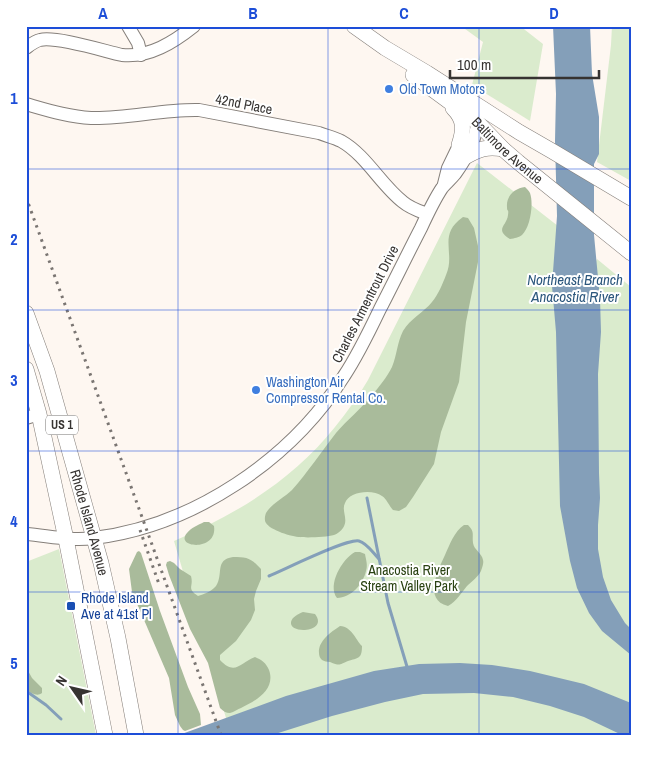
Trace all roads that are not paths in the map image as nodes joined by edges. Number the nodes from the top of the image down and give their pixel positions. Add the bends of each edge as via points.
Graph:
1 (128, 26) edge
2 (194, 26) edge
3 (354, 26) edge
4 (26, 48) edge
5 (385, 48) junction
6 (141, 55) junction
7 (458, 93) junction
8 (444, 98) junction
9 (26, 104) edge
10 (500, 121) junction
11 (477, 122) junction
12 (503, 149) junction
13 (462, 151) junction
14 (628, 197) edge
15 (427, 214) junction
16 (628, 251) edge
17 (26, 313) edge
18 (26, 369) edge
19 (33, 416) edge
20 (26, 534) edge
21 (94, 538) junction
22 (66, 539) junction
23 (104, 735) edge
24 (136, 735) edge

1 - 6 street
2 - 6 street via 167,44
3 - 5 main road, Baltimore Avenue
4 - 6 street via 45,39
5 - 7 main road, Baltimore Avenue
5 - 8 main road, Baltimore Avenue via 410,73
7 - 10 main road, Baltimore Avenue
7 - 11 main road via 472,106
8 - 11 main road, Baltimore Avenue
8 - 13 main road via 463,124
9 - 15 street, 42nd Place via 90,118 199,110 319,134 343,142 404,203
10 - 11 main road via 491,118
10 - 14 main road, Baltimore Avenue
11 - 12 main road, Baltimore Avenue
11 - 13 street, Charles Armentrout Drive via 466,130
12 - 13 main road
12 - 16 main road, Baltimore Avenue
13 - 15 street, Charles Armentrout Drive via 448,168 442,188
15 - 21 street, Charles Armentrout Drive via 353,362 328,399 295,437 243,479 205,503 165,521
17 - 21 main road, Rhode Island Avenue / US 1 via 47,371
18 - 19 main road, Rhode Island Avenue / US 1
19 - 22 main road, Rhode Island Avenue / US 1
20 - 22 street, Charles Armentrout Drive
21 - 22 street, Charles Armentrout Drive
21 - 24 main road, Rhode Island Avenue / US 1 via 118,638
22 - 23 main road, Rhode Island Avenue / US 1

